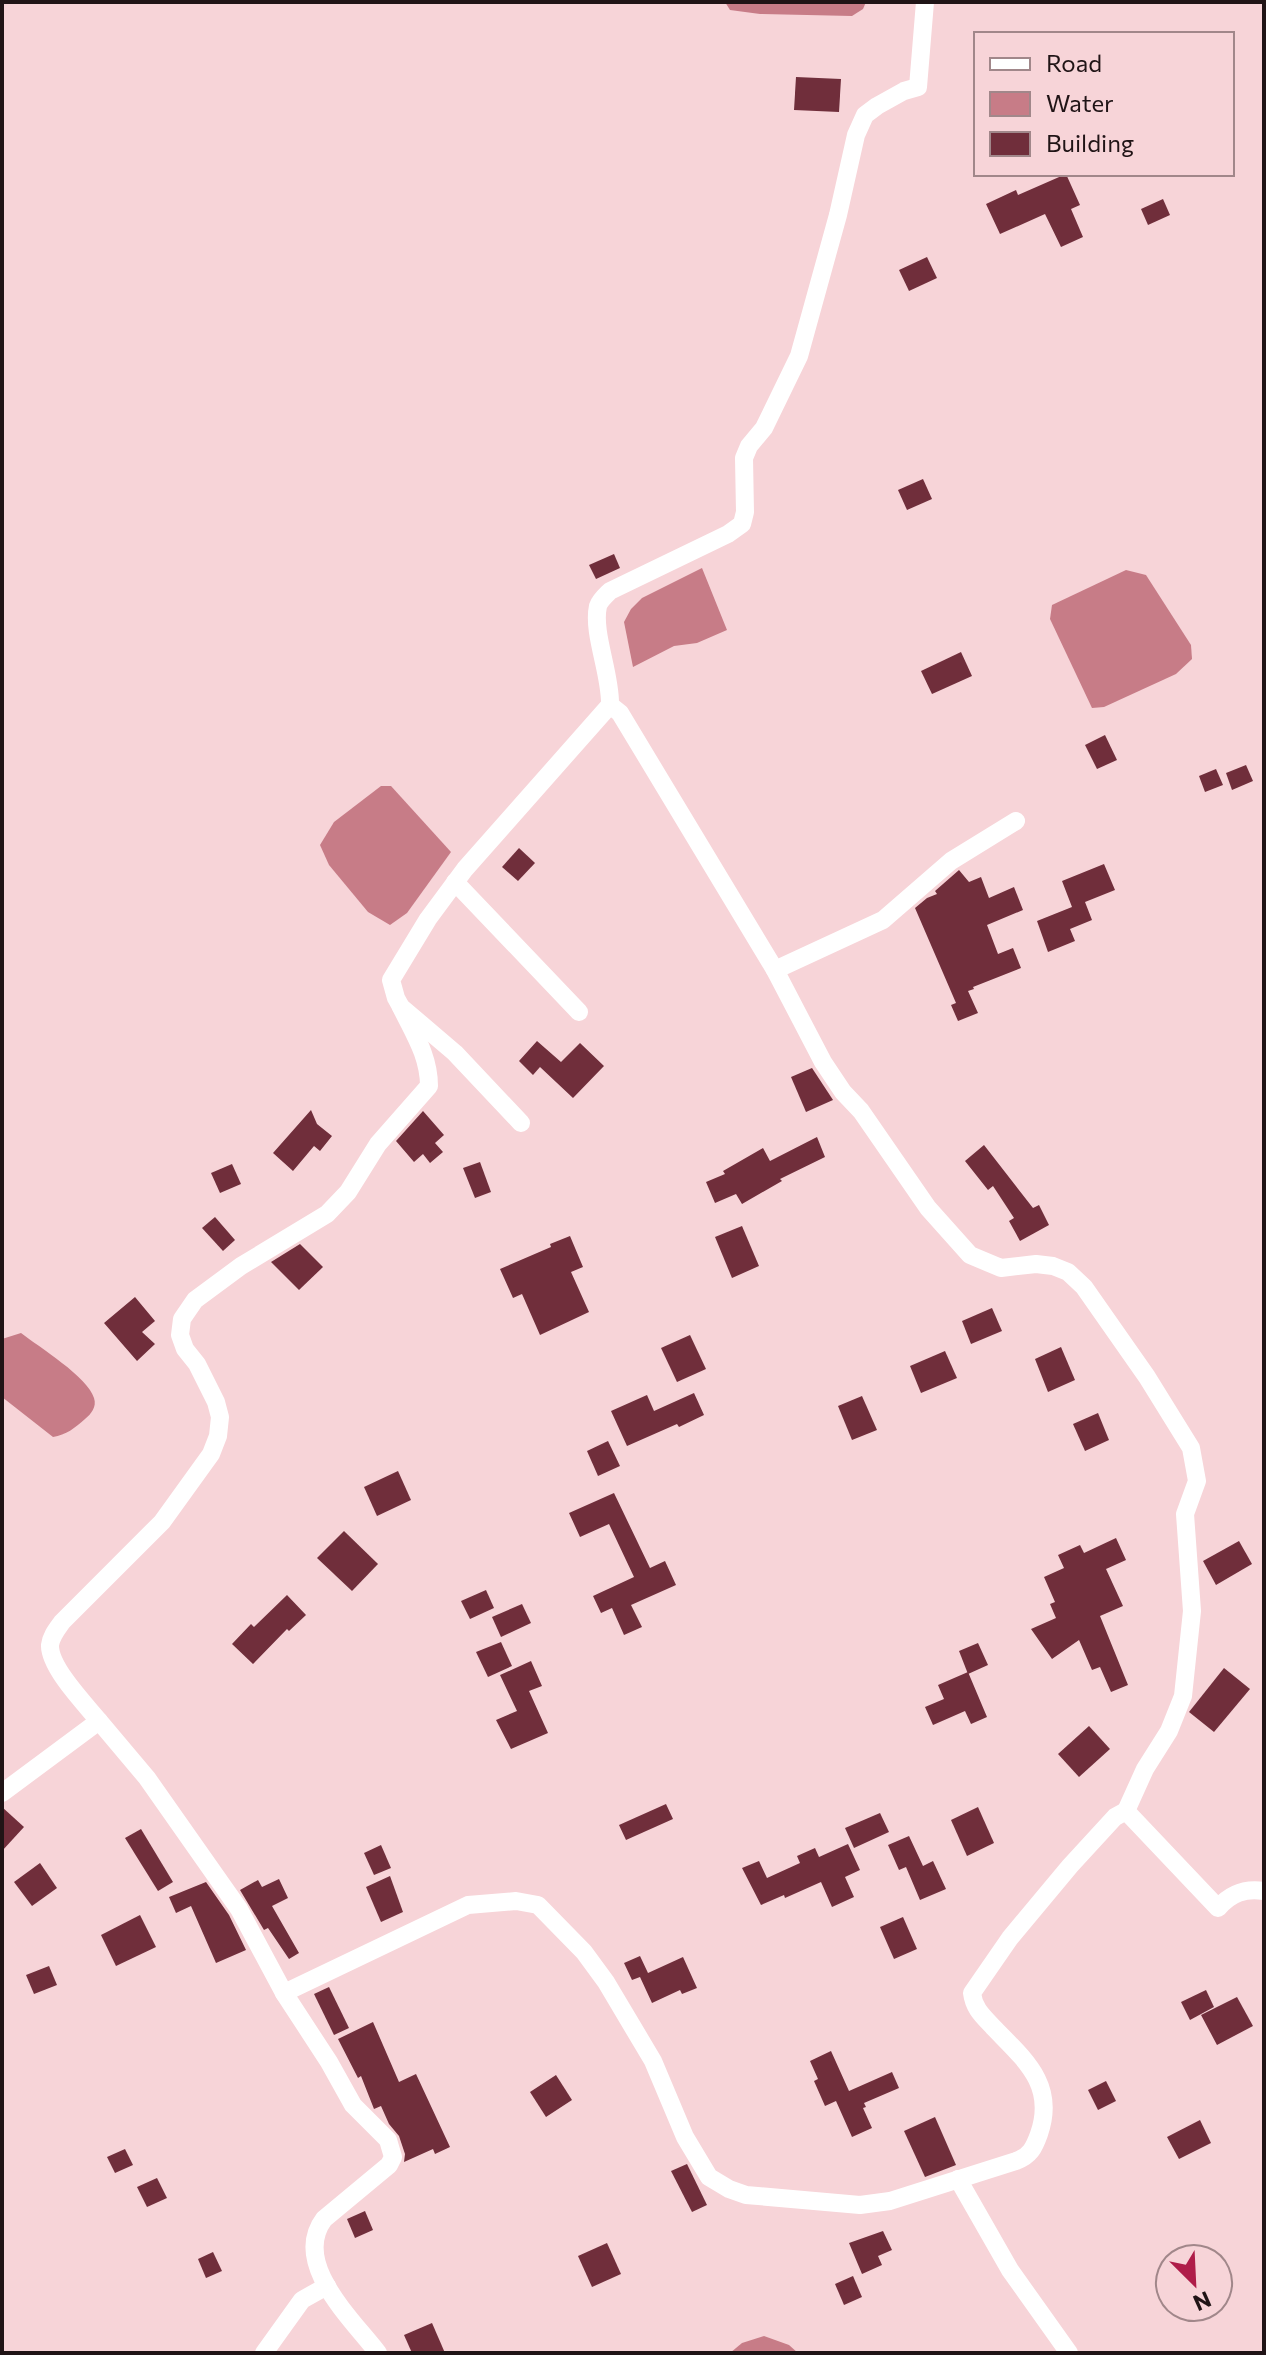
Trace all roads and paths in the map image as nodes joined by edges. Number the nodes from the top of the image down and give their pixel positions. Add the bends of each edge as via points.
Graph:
1 (925, 2) edge
2 (610, 705) junction
3 (1016, 821) dead end
4 (455, 882) junction
5 (775, 970) junction
6 (401, 1007) junction
7 (579, 1012) dead end
8 (521, 1123) dead end
9 (99, 1721) junction
10 (2, 1793) edge
11 (1126, 1811) junction
12 (1264, 1891) edge
13 (284, 1993) junction
14 (958, 2179) junction
15 (327, 2286) junction
16 (264, 2353) edge
17 (378, 2353) edge
18 (1069, 2353) edge

1 - 2 street via 918,87 865,115 856,135 799,356 744,458 742,524 610,591 598,605
2 - 4 street
2 - 5 street via 620,713
3 - 5 street via 951,861 883,920
4 - 6 street via 395,970 391,980
4 - 7 street
5 - 11 street via 823,1062 928,1208 970,1255 1001,1268 1036,1264 1068,1272 1147,1377 1191,1448 1197,1481 1185,1514 1192,1611 1183,1696
6 - 8 street via 455,1053
6 - 9 street via 422,1046 429,1086 327,1214 241,1266 195,1300 182,1319 185,1349 206,1380 220,1417 211,1454 162,1522 51,1639 54,1661
9 - 10 street
9 - 13 street via 147,1778 239,1909
11 - 12 street via 1218,1908 1236,1893
11 - 14 street via 1070,1866 972,1993 976,2009 1037,2077 1045,2109 1034,2148 1026,2157
13 - 14 street via 468,1905 538,1905 606,1982 653,2061 685,2137 709,2177 746,2195 860,2205
13 - 15 street via 353,2105 388,2140 393,2157 317,2229 313,2258
14 - 18 street via 1010,2270
15 - 16 street via 302,2300
15 - 17 street

